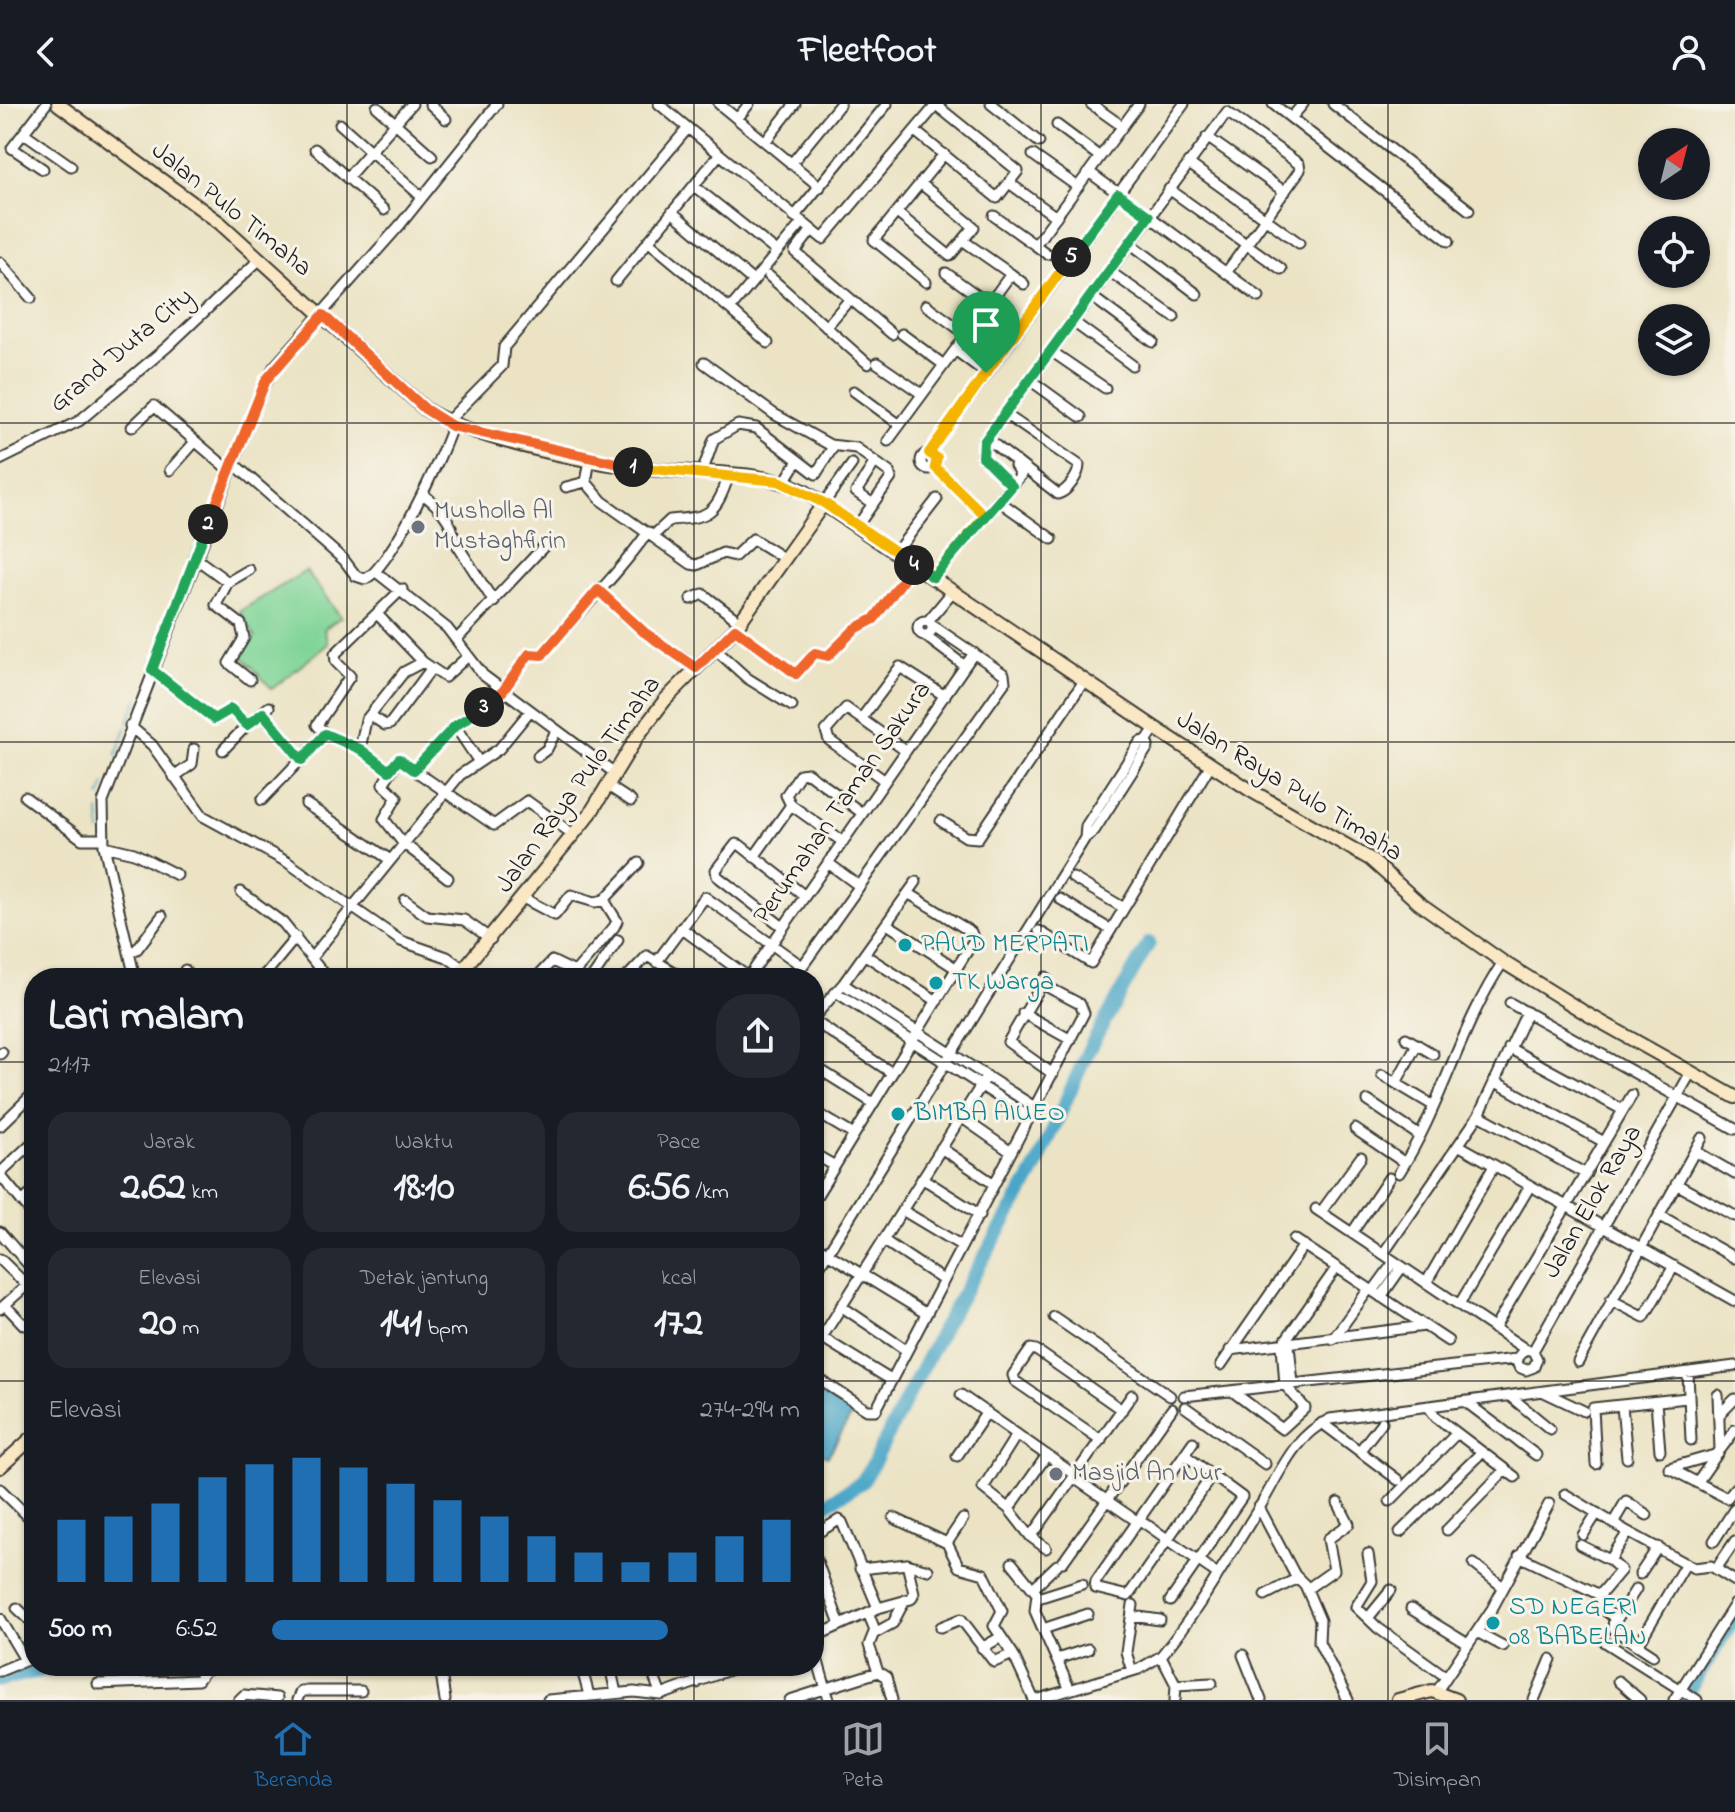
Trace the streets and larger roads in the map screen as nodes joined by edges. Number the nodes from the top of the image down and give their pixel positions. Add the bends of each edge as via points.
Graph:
1 (46, 104) edge
2 (58, 104) edge
3 (412, 104) edge
4 (430, 104) edge
5 (659, 104) edge
6 (719, 104) edge
7 (749, 104) edge
8 (795, 104) edge
9 (840, 104) edge
10 (887, 104) edge
11 (991, 104) edge
12 (1091, 104) edge
13 (1139, 104) edge
14 (1184, 104) edge
15 (1273, 104) edge
16 (1303, 104) edge
17 (1333, 104) edge
18 (495, 105) edge
19 (932, 106) edge
20 (377, 107) dead end
21 (1346, 108) edge
22 (1291, 118) junction
23 (446, 119) dead end
24 (737, 119) junction
25 (340, 124) dead end
26 (396, 124) junction
27 (1057, 125) dead end
28 (1122, 126) junction
29 (688, 128) junction
30 (915, 131) junction
31 (24, 133) junction
32 (1207, 137) junction
33 (765, 142) junction
34 (1039, 142) dead end
35 (315, 149) dead end
36 (370, 152) junction
37 (944, 154) junction
38 (1033, 155) dead end
39 (432, 156) dead end
40 (718, 156) junction
41 (1100, 157) junction
42 (1188, 163) junction
43 (791, 164) junction
44 (71, 166) dead end
45 (43, 169) dead end
46 (1089, 172) junction
47 (347, 178) junction
48 (920, 183) junction
49 (1012, 185) dead end
50 (694, 186) junction
51 (820, 187) junction
52 (1078, 187) junction
53 (1169, 189) junction
54 (1285, 192) junction
55 (1118, 194) junction
56 (422, 197) junction
57 (384, 210) dead end
58 (1469, 210) dead end
59 (672, 212) junction
60 (897, 213) junction
61 (994, 216) dead end
62 (1149, 216) junction
63 (1056, 217) junction
64 (1266, 219) junction
65 (797, 220) junction
66 (811, 231) junction
67 (648, 241) junction
68 (1449, 241) dead end
69 (1130, 243) junction
70 (1299, 243) dead end
71 (968, 244) dead end
72 (1035, 245) junction
73 (1247, 245) junction
74 (777, 252) junction
75 (1047, 254) dead end
76 (260, 259) junction
77 (0, 262) edge
78 (1281, 269) dead end
79 (1109, 271) junction
80 (946, 273) dead end
81 (1226, 273) junction
82 (1011, 274) junction
83 (769, 276) dead end
84 (616, 281) dead end
85 (753, 281) junction
86 (926, 282) dead end
87 (1024, 284) dead end
88 (1197, 294) dead end
89 (1091, 296) junction
90 (1259, 297) dead end
91 (31, 298) dead end
92 (850, 299) junction
93 (989, 304) junction
94 (926, 305) dead end
95 (730, 309) junction
96 (323, 315) junction
97 (1174, 317) dead end
98 (1072, 321) junction
99 (334, 326) joint
100 (826, 327) junction
101 (966, 334) junction
102 (1153, 342) dead end
103 (768, 343) dead end
104 (955, 350) junction
105 (1051, 351) junction
106 (704, 363) dead end
107 (944, 365) junction
108 (1132, 365) dead end
109 (986, 373) junction
110 (1030, 380) junction
111 (1105, 388) dead end
112 (854, 391) dead end
113 (922, 394) junction
114 (1005, 414) junction
115 (1081, 417) dead end
116 (900, 425) junction
117 (132, 427) dead end
118 (450, 427) junction
119 (985, 440) junction
120 (888, 441) dead end
121 (194, 443) junction
122 (833, 447) junction
123 (0, 460) edge
124 (797, 462) junction
125 (875, 462) junction
126 (852, 464) dead end
127 (231, 466) junction
128 (170, 470) dead end
129 (588, 470) junction
130 (702, 473) junction
131 (728, 478) junction
132 (784, 483) junction
133 (1012, 486) junction
134 (566, 487) dead end
135 (422, 494) junction
136 (937, 499) dead end
137 (999, 501) junction
138 (873, 504) junction
139 (819, 511) junction
140 (985, 516) junction
141 (858, 525) junction
142 (651, 534) junction
143 (1052, 539) dead end
144 (548, 542) dead end
145 (896, 552) junction
146 (194, 557) junction
147 (785, 559) junction
148 (249, 570) dead end
149 (909, 571) junction
150 (376, 572) junction
151 (933, 577) junction
152 (228, 582) junction
153 (402, 589) junction
154 (598, 590) junction
155 (950, 595) junction
156 (691, 599) dead end
157 (494, 602) junction
158 (378, 615) junction
159 (930, 623) junction
160 (738, 626) junction
161 (457, 639) junction
162 (715, 649) junction
163 (974, 653) junction
164 (467, 657) junction
165 (427, 666) junction
166 (965, 666) junction
167 (696, 668) junction
168 (152, 670) junction
169 (250, 680) dead end
170 (1080, 687) junction
171 (503, 691) junction
172 (945, 696) junction
173 (792, 706) dead end
174 (530, 711) junction
175 (370, 715) junction
176 (861, 719) junction
177 (247, 725) junction
178 (130, 726) junction
179 (455, 726) junction
180 (556, 731) junction
181 (325, 734) junction
182 (1150, 735) junction
183 (194, 749) dead end
184 (360, 749) junction
185 (223, 750) dead end
186 (906, 751) junction
187 (538, 756) dead end
188 (302, 760) junction
189 (479, 762) junction
190 (414, 770) junction
191 (389, 771) junction
192 (1207, 771) junction
193 (616, 774) junction
194 (174, 777) junction
195 (885, 781) junction
196 (608, 786) junction
197 (445, 792) junction
198 (25, 797) dead end
199 (262, 800) dead end
200 (631, 801) dead end
201 (306, 804) dead end
202 (791, 805) junction
203 (862, 813) junction
204 (941, 821) dead end
205 (574, 835) junction
206 (843, 842) junction
207 (104, 843) junction
208 (403, 843) junction
209 (754, 857) junction
210 (389, 859) junction
211 (639, 863) dead end
212 (828, 863) junction
213 (177, 875) dead end
214 (448, 878) dead end
215 (1073, 878) dead end
216 (916, 882) dead end
217 (858, 885) junction
218 (241, 892) dead end
219 (908, 893) junction
220 (805, 896) junction
221 (523, 898) junction
222 (1060, 899) dead end
223 (405, 900) dead end
224 (604, 900) junction
225 (1124, 908) junction
226 (352, 909) junction
227 (162, 916) dead end
228 (887, 924) junction
229 (783, 927) junction
230 (681, 928) junction
231 (1111, 930) junction
232 (1039, 931) dead end
233 (296, 937) junction
234 (491, 939) junction
235 (618, 940) dead end
236 (772, 943) junction
237 (129, 953) junction
238 (865, 955) junction
239 (312, 957) junction
240 (658, 960) junction
241 (1501, 965) junction
242 (802, 966) joint
243 (133, 968) edge
244 (270, 968) edge
245 (320, 968) edge
246 (455, 968) edge
247 (465, 968) edge
248 (545, 968) edge
249 (567, 968) edge
250 (578, 968) edge
251 (599, 968) edge
252 (634, 968) edge
253 (670, 968) edge
254 (735, 968) edge
255 (755, 968) edge
256 (957, 969) junction
257 (840, 988) junction
258 (937, 1001) junction
259 (1510, 1003) dead end
260 (824, 1007) edge
261 (1527, 1012) junction
262 (1023, 1013) junction
263 (824, 1026) edge
264 (914, 1036) junction
265 (1406, 1038) dead end
266 (1071, 1040) junction
267 (1417, 1044) junction
268 (1509, 1048) junction
269 (1433, 1054) dead end
270 (948, 1058) junction
271 (824, 1072) edge
272 (892, 1073) junction
273 (1053, 1074) junction
274 (1382, 1075) dead end
275 (984, 1080) junction
276 (1494, 1081) junction
277 (1396, 1083) junction
278 (1684, 1085) junction
279 (1632, 1095) dead end
280 (1735, 1097) edge
281 (1368, 1101) dead end
282 (24, 1103) edge
283 (873, 1103) junction
284 (1434, 1106) junction
285 (1623, 1110) junction
286 (1031, 1111) junction
287 (1479, 1115) junction
288 (824, 1117) edge
289 (961, 1117) junction
290 (0, 1126) edge
291 (1355, 1129) dead end
292 (1735, 1129) edge
293 (854, 1135) junction
294 (1420, 1136) junction
295 (1702, 1138) dead end
296 (1604, 1142) junction
297 (1460, 1146) junction
298 (941, 1148) junction
299 (24, 1151) edge
300 (1695, 1151) junction
301 (1011, 1152) junction
302 (1361, 1157) dead end
303 (824, 1160) edge
304 (1405, 1163) junction
305 (835, 1166) junction
306 (1494, 1166) junction
307 (0, 1174) edge
308 (1586, 1174) junction
309 (1735, 1174) edge
310 (922, 1178) junction
311 (824, 1184) edge
312 (994, 1184) junction
313 (1676, 1184) junction
314 (1530, 1186) junction
315 (22, 1202) joint
316 (24, 1204) edge
317 (1567, 1206) junction
318 (902, 1210) junction
319 (980, 1215) junction
320 (1659, 1215) junction
321 (1735, 1216) edge
322 (1605, 1227) junction
323 (0, 1232) edge
324 (1352, 1233) junction
325 (1294, 1239) dead end
326 (883, 1240) junction
327 (1304, 1245) junction
328 (962, 1246) junction
329 (1641, 1247) junction
330 (824, 1251) edge
331 (828, 1253) junction
332 (1383, 1254) junction
333 (1735, 1258) edge
334 (824, 1259) edge
335 (0, 1260) edge
336 (24, 1260) edge
337 (1398, 1264) junction
338 (1674, 1266) junction
339 (1337, 1267) junction
340 (862, 1274) junction
341 (943, 1280) junction
342 (24, 1281) edge
343 (1426, 1283) junction
344 (24, 1288) edge
345 (1375, 1292) junction
346 (1611, 1300) junction
347 (1735, 1301) edge
348 (1459, 1305) junction
349 (841, 1306) junction
350 (2, 1307) edge
351 (925, 1313) junction
352 (1054, 1317) dead end
353 (24, 1325) edge
354 (1425, 1326) junction
355 (1494, 1329) junction
356 (824, 1332) edge
357 (824, 1339) edge
358 (1333, 1339) junction
359 (1448, 1341) dead end
360 (1286, 1345) junction
361 (906, 1350) junction
362 (1230, 1350) junction
363 (1529, 1350) junction
364 (1516, 1359) junction
365 (1578, 1362) dead end
366 (1221, 1365) dead end
367 (1735, 1366) edge
368 (1688, 1373) junction
369 (891, 1380) junction
370 (824, 1382) edge
371 (1289, 1384) junction
372 (1232, 1391) junction
373 (1544, 1392) junction
374 (961, 1395) dead end
375 (1132, 1395) dead end
376 (1718, 1395) dead end
377 (1170, 1396) junction
378 (1511, 1397) junction
379 (1687, 1398) junction
380 (1184, 1401) junction
381 (1466, 1402) junction
382 (1656, 1402) junction
383 (1733, 1404) edge
384 (1428, 1406) junction
385 (1622, 1406) junction
386 (1172, 1409) junction
387 (1122, 1410) junction
388 (1584, 1411) dead end
389 (987, 1412) junction
390 (1720, 1414) junction
391 (1382, 1422) dead end
392 (1322, 1423) junction
393 (1550, 1429) dead end
394 (1735, 1430) edge
395 (1457, 1433) junction
396 (1017, 1434) junction
397 (1101, 1440) junction
398 (1691, 1440) dead end
399 (1193, 1442) dead end
400 (24, 1445) edge
401 (1361, 1449) junction
402 (1660, 1451) dead end
403 (1482, 1452) junction
404 (1719, 1452) junction
405 (1047, 1455) junction
406 (1185, 1455) junction
407 (1536, 1455) dead end
408 (957, 1456) dead end
409 (1627, 1458) dead end
410 (1265, 1464) dead end
411 (1596, 1464) dead end
412 (0, 1467) edge
413 (1505, 1470) junction
414 (1213, 1474) junction
415 (1076, 1475) junction
416 (1515, 1477) dead end
417 (1398, 1480) dead end
418 (1697, 1483) junction
419 (1735, 1488) edge
420 (0, 1489) edge
421 (1565, 1494) dead end
422 (1108, 1498) junction
423 (1390, 1501) dead end
424 (1338, 1503) dead end
425 (1549, 1504) dead end
426 (1259, 1507) junction
427 (1735, 1508) edge
428 (1009, 1509) junction
429 (24, 1512) edge
430 (1597, 1513) junction
431 (1647, 1515) dead end
432 (894, 1518) dead end
433 (963, 1519) dead end
434 (1140, 1520) junction
435 (1613, 1523) junction
436 (824, 1529) edge
437 (1447, 1530) dead end
438 (1400, 1532) dead end
439 (1628, 1532) junction
440 (1031, 1537) junction
441 (1169, 1540) junction
442 (1714, 1541) dead end
443 (1735, 1541) edge
444 (947, 1543) junction
445 (1658, 1547) junction
446 (1046, 1548) dead end
447 (1368, 1554) dead end
448 (1519, 1556) junction
449 (1610, 1560) junction
450 (1199, 1561) junction
451 (1012, 1563) dead end
452 (1686, 1563) junction
453 (907, 1564) junction
454 (1474, 1564) dead end
455 (860, 1569) junction
456 (1716, 1569) junction
457 (928, 1570) dead end
458 (1216, 1573) junction
459 (1640, 1574) dead end
460 (1298, 1578) junction
461 (824, 1581) edge
462 (1735, 1581) edge
463 (1082, 1584) dead end
464 (1503, 1587) junction
465 (1307, 1589) junction
466 (1636, 1589) dead end
467 (1391, 1590) dead end
468 (1035, 1593) junction
469 (1265, 1595) dead end
470 (1600, 1595) junction
471 (905, 1600) junction
472 (1170, 1601) dead end
473 (1735, 1604) edge
474 (17, 1608) dead end
475 (1411, 1609) dead end
476 (873, 1610) junction
477 (1088, 1614) dead end
478 (24, 1615) edge
479 (0, 1618) edge
480 (1368, 1618) junction
481 (1160, 1620) dead end
482 (1615, 1622) junction
483 (840, 1625) junction
484 (941, 1627) dead end
485 (1043, 1629) junction
486 (824, 1632) edge
487 (1477, 1632) junction
488 (875, 1633) junction
489 (1001, 1637) junction
490 (1605, 1642) dead end
491 (1468, 1644) junction
492 (1638, 1645) junction
493 (1503, 1646) dead end
494 (982, 1648) junction
495 (1088, 1649) dead end
496 (24, 1650) edge
497 (1013, 1654) junction
498 (1243, 1655) dead end
499 (1653, 1655) dead end
500 (1161, 1656) junction
501 (1057, 1659) junction
502 (1551, 1659) dead end
503 (24, 1661) edge
504 (0, 1671) edge
505 (1132, 1671) junction
506 (878, 1672) junction
507 (201, 1676) edge
508 (441, 1676) edge
509 (584, 1676) edge
510 (612, 1676) edge
511 (654, 1676) edge
512 (694, 1676) edge
513 (713, 1676) edge
514 (822, 1676) edge
515 (1445, 1676) junction
516 (1618, 1681) dead end
517 (697, 1683) junction
518 (1212, 1683) dead end
519 (98, 1684) dead end
520 (1176, 1685) junction
521 (826, 1689) junction
522 (1070, 1690) junction
523 (361, 1691) dead end
524 (1437, 1691) junction
525 (616, 1693) junction
526 (1689, 1693) edge
527 (589, 1695) junction
528 (661, 1695) junction
529 (277, 1698) edge
530 (1049, 1698) edge
531 (239, 1700) edge
532 (297, 1700) edge
533 (445, 1700) edge
534 (548, 1700) edge
535 (790, 1700) edge
536 (829, 1700) edge
537 (892, 1700) edge
538 (1035, 1700) edge
539 (1175, 1700) edge
540 (1261, 1700) edge
541 (1348, 1700) edge
542 (1398, 1700) edge
543 (1456, 1700) edge
544 (1534, 1700) edge
545 (1640, 1700) edge
546 (1674, 1700) edge

1 - 31 street
2 - 76 street, Jalan Pulo Timaha via 183,194
3 - 26 street
4 - 23 street
5 - 29 street
6 - 24 street
7 - 24 street
8 - 33 street
9 - 43 street
10 - 51 street
11 - 34 street
12 - 28 street
13 - 28 street
14 - 55 street
15 - 22 street
16 - 22 street
17 - 21 street
18 - 56 street
19 - 30 street
19 - 37 street via 1018,171 997,198
20 - 26 street
21 - 58 street
22 - 68 street
24 - 33 street
25 - 36 street
26 - 36 street
26 - 39 street
27 - 41 street
28 - 41 street
29 - 40 street
29 - 118 street via 504,347 502,366
30 - 37 street
30 - 66 street via 829,236 823,239
31 - 44 street
31 - 45 street via 12,148
32 - 42 street
32 - 54 street
32 - 54 street via 1230,113 1299,164
33 - 43 street
35 - 47 street
36 - 47 street
36 - 56 street
37 - 48 street
38 - 52 street
40 - 50 street
40 - 65 street
41 - 46 street
42 - 53 street
42 - 64 street
43 - 51 street
46 - 52 street
46 - 55 street
47 - 57 street
48 - 60 street
48 - 60 street via 974,227 950,256
49 - 63 street
50 - 59 street
50 - 74 street
51 - 65 street
52 - 63 street
53 - 62 street
53 - 73 street
54 - 64 street
55 - 62 street
55 - 109 street
56 - 96 street
59 - 67 street
59 - 85 street
60 - 86 street via 874,240
61 - 72 street
62 - 69 street
62 - 81 street
63 - 72 street
64 - 70 street
64 - 73 street
65 - 66 street
65 - 74 street
66 - 92 street via 795,252
67 - 84 street
67 - 95 street
69 - 79 street
69 - 88 street
71 - 82 street
72 - 75 street
73 - 78 street
73 - 81 street
74 - 85 street
76 - 96 street, Jalan Pulo Timaha
76 - 123 street, Grand Duta City via 79,421
77 - 91 street
79 - 89 street
79 - 97 street
80 - 93 street
81 - 90 street
82 - 87 street
82 - 93 street
83 - 100 street
85 - 95 street
89 - 98 street
89 - 102 street
92 - 100 street
92 - 107 street
93 - 101 street
94 - 101 street
95 - 103 street
96 - 99 street, Jalan Pulo Timaha
96 - 127 street via 274,367
98 - 105 street
98 - 108 street
99 - 118 street, Jalan Raya Pulo Timaha
100 - 113 street via 872,364
101 - 104 street
104 - 107 street
104 - 109 street
105 - 110 street
105 - 111 street
106 - 122 street via 774,414
107 - 113 street
109 - 140 street via 929,453 937,458 935,467
110 - 114 street
110 - 115 street
112 - 116 street
113 - 116 street
114 - 119 street
114 - 119 street via 1079,465 1064,492 1058,494
116 - 120 street
117 - 121 street via 154,406
118 - 129 street, Jalan Raya Pulo Timaha
118 - 135 street
119 - 133 street via 983,457
119 - 133 street via 1021,472
121 - 127 street
121 - 128 street
122 - 124 street via 816,474
122 - 125 street via 856,448
124 - 130 street via 756,428 738,425 714,439
124 - 132 street
125 - 138 street via 891,475
125 - 138 street via 856,492
126 - 139 street
127 - 146 street
127 - 150 street via 344,560 356,576 370,578
129 - 130 street, Jalan Raya Pulo Timaha
129 - 134 street
129 - 142 street via 602,501
130 - 131 street, Jalan Raya Pulo Timaha
131 - 132 street, Jalan Raya Pulo Timaha
131 - 142 street via 705,515 692,521 670,520
132 - 139 street, Jalan Raya Pulo Timaha
133 - 137 street
135 - 150 street
135 - 157 street via 440,508
136 - 145 street
137 - 140 street
137 - 143 street
138 - 141 street
139 - 141 street, Jalan Raya Pulo Timaha
139 - 147 street, Jalan Raya Pulo Timaha
140 - 151 street
141 - 145 street, Jalan Raya Pulo Timaha
142 - 147 street via 694,565 723,553 735,556 753,539
142 - 154 street
144 - 157 street
145 - 149 street, Jalan Raya Pulo Timaha
146 - 152 street
146 - 168 street
147 - 160 street, Jalan Raya Pulo Timaha
148 - 152 street
149 - 151 street, Jalan Raya Pulo Timaha
149 - 160 street via 874,619 855,629 828,656 815,653 796,674
150 - 153 street
151 - 155 street, Jalan Raya Pulo Timaha
152 - 169 street via 216,605 241,624 244,638 229,663
153 - 158 street
153 - 161 street
154 - 167 street via 644,632
154 - 171 street via 542,655 529,654
155 - 159 street
155 - 170 street, Jalan Raya Pulo Timaha
156 - 160 street via 703,594
157 - 161 street
158 - 165 street
158 - 181 street via 335,654 350,676 317,725
159 - 163 street
159 - 166 street via 930,633 924,635
160 - 162 street, Jalan Raya Pulo Timaha
161 - 164 street
162 - 167 street, Jalan Raya Pulo Timaha
162 - 173 street via 754,684
163 - 166 street, Perumahan Taman Sakura
163 - 217 street via 1004,674 1005,682
164 - 165 street via 445,677
164 - 171 street
165 - 175 street via 404,672
165 - 175 street via 390,724
166 - 172 street, Perumahan Taman Sakura
167 - 193 street, Jalan Raya Pulo Timaha via 665,700
168 - 177 street via 214,719 231,709
168 - 178 street
170 - 182 street, Jalan Raya Pulo Timaha
170 - 204 street via 978,838 966,837
171 - 174 street
171 - 179 street
172 - 176 street via 900,667
172 - 186 street, Perumahan Taman Sakura
174 - 180 street
174 - 189 street via 499,749
175 - 184 street via 362,727
176 - 186 street
176 - 195 street via 843,709 826,734
177 - 185 street
177 - 188 street via 266,710
178 - 194 street via 152,745
178 - 207 street via 104,796
179 - 189 street
179 - 190 street
180 - 187 street
180 - 193 street
181 - 184 street
181 - 188 street
182 - 192 street, Jalan Raya Pulo Timaha
182 - 270 street via 1148,747 1125,775
183 - 194 street via 192,764
184 - 191 street
186 - 195 street, Perumahan Taman Sakura
188 - 199 street
189 - 197 street
190 - 191 street via 399,759
190 - 197 street
191 - 208 street via 383,784 397,797 384,819
192 - 225 street
192 - 241 street, Jalan Raya Pulo Timaha via 1370,859
193 - 196 street, Jalan Raya Pulo Timaha
194 - 226 street via 203,816 287,862
195 - 203 street, Perumahan Taman Sakura
196 - 200 street
196 - 205 street, Jalan Raya Pulo Timaha
197 - 205 street via 494,825 527,801
197 - 208 street
198 - 207 street via 82,839
201 - 210 street
202 - 203 street via 786,795 804,772
202 - 206 street
202 - 209 street
203 - 206 street, Perumahan Taman Sakura
205 - 221 street, Jalan Raya Pulo Timaha
206 - 212 street, Perumahan Taman Sakura
207 - 213 street
207 - 237 street
208 - 210 street
208 - 214 street
209 - 220 street
209 - 229 street via 736,844 715,873
210 - 226 street
211 - 224 street
212 - 217 street
212 - 220 street, Perumahan Taman Sakura
215 - 225 street
216 - 219 street
217 - 242 street
218 - 233 street
219 - 228 street
219 - 256 street via 974,935
220 - 229 street, Perumahan Taman Sakura
221 - 224 street via 554,916 571,895
221 - 234 street, Jalan Raya Pulo Timaha
222 - 231 street
223 - 234 street via 427,916 464,920
224 - 250 street via 617,921
225 - 231 street
226 - 239 street
226 - 246 street via 401,941 444,956
227 - 237 street
228 - 238 street
228 - 256 street
229 - 236 street, Perumahan Taman Sakura
230 - 236 street via 705,897
230 - 240 street
230 - 254 street
231 - 232 street via 1091,963
233 - 239 street
233 - 244 street
234 - 247 street, Jalan Raya Pulo Timaha
235 - 251 street
236 - 242 street
236 - 255 street, Perumahan Taman Sakura
237 - 243 street
238 - 257 street
238 - 258 street
239 - 245 street
240 - 252 street via 644,956
240 - 253 street
241 - 278 street, Jalan Raya Pulo Timaha
241 - 284 street via 1462,1035
248 - 249 street via 552,961
256 - 258 street
257 - 260 street
257 - 264 street
258 - 264 street
259 - 261 street
261 - 268 street
261 - 278 street
262 - 266 street
262 - 266 street via 1044,980 1083,1007
262 - 273 street via 1008,1042
263 - 272 street
264 - 270 street
264 - 272 street
265 - 267 street
266 - 273 street
267 - 269 street
267 - 277 street
268 - 276 street
268 - 285 street
270 - 275 street
270 - 331 street
271 - 283 street
272 - 283 street
273 - 286 street
274 - 277 street
275 - 286 street
275 - 289 street
276 - 287 street
276 - 296 street
277 - 284 street
278 - 280 street, Jalan Raya Pulo Timaha
278 - 292 street
278 - 322 street, Jalan Elok Raya
279 - 285 street
281 - 294 street
282 - 290 street
283 - 293 street
284 - 294 street
285 - 296 street
286 - 301 street
287 - 297 street
287 - 308 street
288 - 293 street
289 - 298 street
289 - 301 street
291 - 304 street
293 - 305 street
294 - 304 street
295 - 300 street
296 - 308 street
297 - 306 street
297 - 332 street
298 - 310 street
298 - 312 street
299 - 307 street
300 - 309 street
300 - 313 street
301 - 312 street
302 - 324 street via 1319,1210
303 - 305 street
304 - 324 street
305 - 311 street
306 - 314 street
306 - 343 street
307 - 315 street
308 - 317 street
310 - 318 street
310 - 319 street
312 - 319 street
313 - 320 street
313 - 321 street
314 - 317 street
314 - 348 street
315 - 316 street
317 - 322 street
317 - 355 street
318 - 326 street
318 - 328 street
319 - 328 street
320 - 329 street
320 - 333 street
322 - 329 street
322 - 363 street, Jalan Elok Raya
323 - 336 street
324 - 332 street
325 - 327 street
326 - 340 street
326 - 341 street
327 - 339 street
327 - 362 street
328 - 341 street
329 - 338 street
329 - 346 street
330 - 331 street
331 - 334 street
331 - 340 street
332 - 337 street
335 - 342 street
337 - 343 street
337 - 345 street
338 - 346 street via 1644,1317
338 - 347 street
339 - 345 street
339 - 360 street
340 - 349 street
340 - 351 street
341 - 351 street
343 - 348 street
344 - 350 street
345 - 354 street
345 - 358 street
346 - 365 street
348 - 355 street
349 - 356 street
349 - 361 street
350 - 353 street
351 - 361 street
352 - 377 street
354 - 358 street
354 - 359 street
355 - 363 street
357 - 369 street
358 - 360 street
360 - 362 street
360 - 371 street
361 - 369 street
362 - 366 street
363 - 364 street, Jalan Elok Raya
363 - 364 street via 1537,1359 1531,1369 1522,1369
364 - 371 street
367 - 368 street
368 - 373 street
368 - 379 street
369 - 370 street via 871,1412
371 - 372 street
371 - 372 street via 1306,1406 1282,1429
372 - 380 street
373 - 378 street
373 - 388 street
374 - 389 street
375 - 387 street
376 - 390 street
377 - 380 street via 1178,1393
377 - 386 street
378 - 381 street
378 - 393 street
379 - 382 street
379 - 398 street
380 - 386 street via 1179,1411
380 - 410 street
381 - 384 street
381 - 407 street
382 - 385 street
382 - 402 street
383 - 390 street
384 - 392 street
384 - 395 street
385 - 409 street
385 - 411 street via 1593,1408
386 - 422 street
387 - 397 street
387 - 397 street via 1034,1348 1013,1375
389 - 396 street
389 - 408 street
390 - 404 street
391 - 401 street
392 - 401 street
392 - 426 street via 1293,1448
394 - 404 street
395 - 403 street
395 - 423 street
396 - 405 street
396 - 428 street via 983,1488
397 - 415 street
399 - 406 street
400 - 412 street
401 - 417 street
403 - 413 street
403 - 438 street
404 - 418 street
404 - 418 street via 1670,1467
405 - 415 street
405 - 428 street
406 - 414 street
406 - 434 street
413 - 416 street
413 - 437 street
414 - 441 street
414 - 450 street via 1242,1497
415 - 422 street
415 - 440 street
418 - 419 street via 1727,1498
420 - 429 street
421 - 430 street
422 - 434 street
422 - 468 street
424 - 465 street via 1349,1524 1328,1539 1334,1570
425 - 448 street
426 - 458 street
426 - 460 street
427 - 442 street
428 - 440 street
430 - 435 street
430 - 449 street via 1581,1540
431 - 435 street via 1626,1501
432 - 444 street
433 - 444 street
434 - 441 street
434 - 441 street via 1095,1587 1128,1596
435 - 439 street
436 - 455 street via 839,1520 843,1523
439 - 445 street
439 - 449 street
440 - 446 street
441 - 450 street
443 - 456 street
444 - 489 street via 959,1567 984,1574 994,1589 1002,1611 994,1625
445 - 452 street
445 - 459 street
447 - 480 street via 1372,1581 1356,1606
448 - 464 street
448 - 470 street
449 - 470 street via 1621,1570
450 - 458 street
450 - 472 street
451 - 468 street
452 - 456 street
452 - 492 street
453 - 455 street
453 - 457 street
453 - 471 street via 914,1593
454 - 464 street
455 - 476 street
456 - 462 street
458 - 500 street
460 - 465 street
460 - 469 street
461 - 483 street
463 - 468 street
464 - 487 street
465 - 541 street via 1320,1620 1319,1642
466 - 482 street
467 - 480 street
468 - 485 street
470 - 482 street via 1600,1607
471 - 476 street
471 - 488 street via 893,1623
473 - 526 street
474 - 478 street
475 - 491 street
476 - 483 street
476 - 488 street
477 - 485 street
479 - 496 street
480 - 515 street
481 - 505 street via 1132,1611 1126,1652
482 - 492 street via 1613,1629
483 - 486 street
484 - 494 street via 961,1619
485 - 501 street
487 - 491 street
487 - 493 street
488 - 506 street via 868,1643
489 - 494 street
489 - 497 street
490 - 526 street
491 - 515 street
492 - 499 street
494 - 497 street via 996,1663
495 - 501 street
497 - 538 street
498 - 540 street
500 - 505 street
500 - 520 street
501 - 522 street
502 - 544 street
503 - 504 street
505 - 522 street
506 - 521 street
506 - 537 street via 886,1677
507 - 519 street
508 - 533 street
509 - 527 street
510 - 525 street
511 - 528 street
512 - 517 street
513 - 517 street
514 - 521 street
515 - 524 street
516 - 545 street
517 - 528 street
518 - 520 street
520 - 539 street
521 - 535 street
521 - 536 street
522 - 530 street
523 - 532 street via 301,1691
524 - 542 street
524 - 543 street
525 - 527 street
525 - 528 street
526 - 546 street
527 - 534 street
529 - 531 street via 244,1695
530 - 538 street

